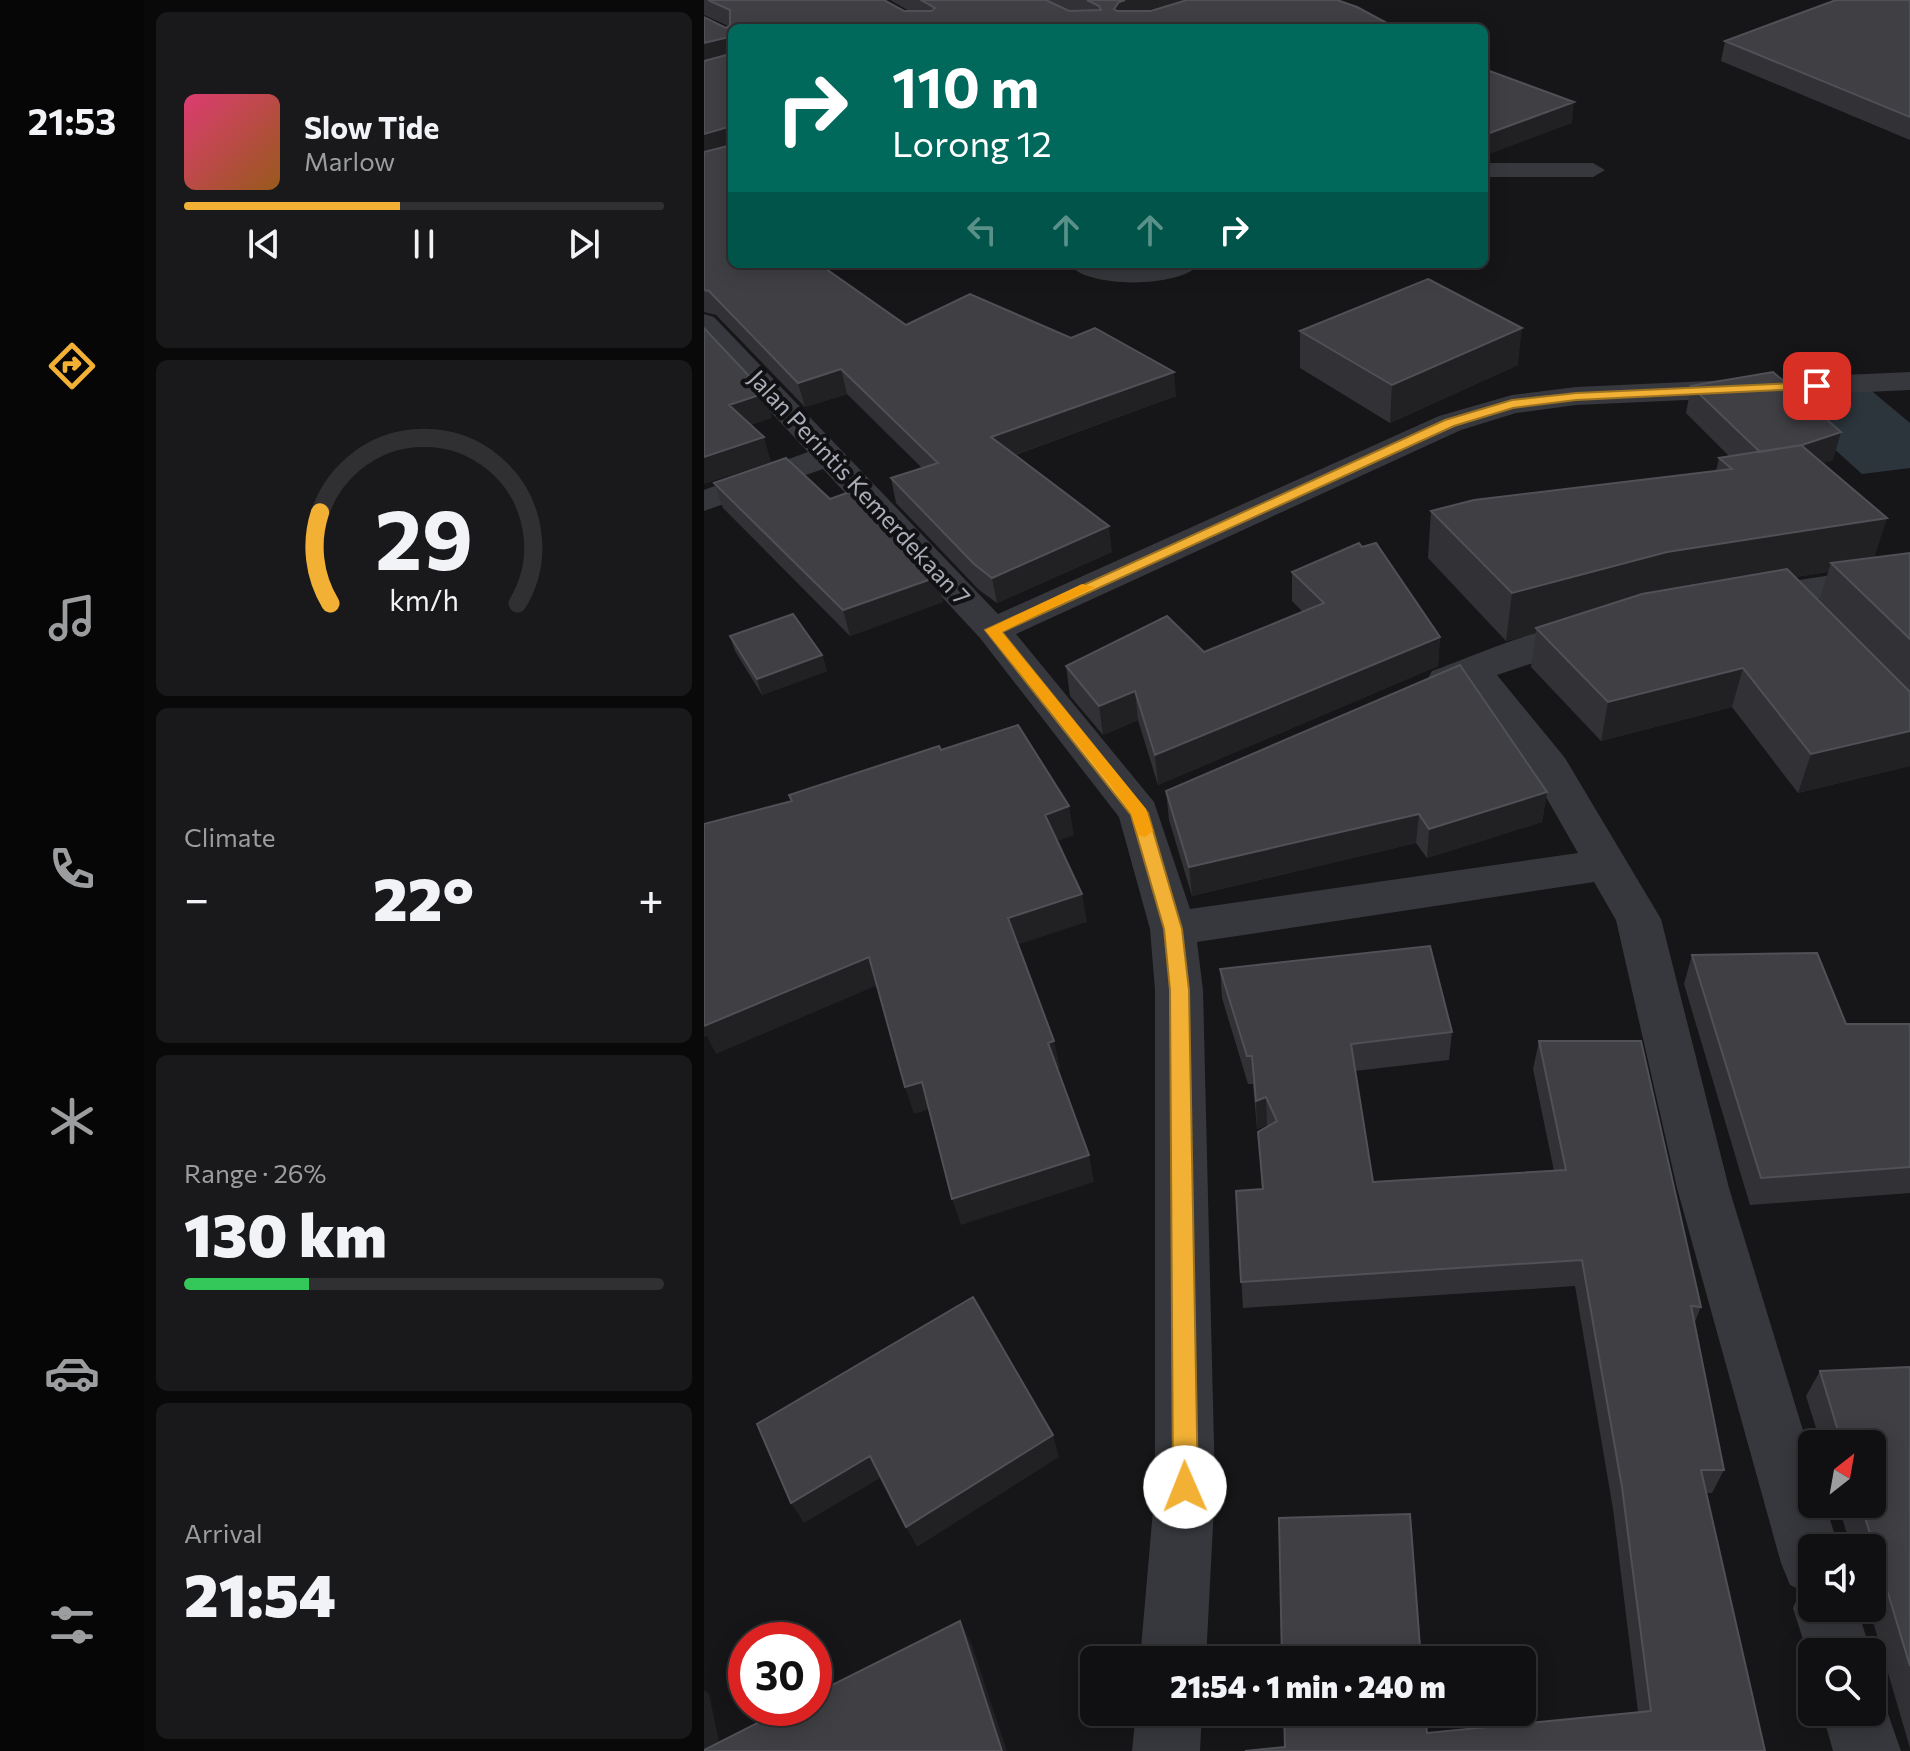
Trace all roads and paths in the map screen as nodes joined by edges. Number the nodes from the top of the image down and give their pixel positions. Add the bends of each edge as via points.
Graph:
1 (1488, 170) edge
2 (1593, 170) dead end
3 (1091, 268) edge
4 (1170, 268) edge
5 (704, 323) edge
6 (1910, 381) edge
7 (831, 455) junction
8 (704, 501) edge
9 (1910, 574) edge
10 (1786, 592) junction
11 (1710, 606) edge
12 (1621, 624) edge
13 (1817, 624) edge
14 (993, 630) junction
15 (1472, 670) junction
16 (1416, 692) edge
17 (1604, 865) junction
18 (1173, 929) junction
19 (1804, 1534) edge
20 (1174, 1646) edge
21 (1168, 1726) edge
22 (1859, 1726) edge
23 (1166, 1751) edge
24 (1867, 1751) edge

1 - 2 street
3 - 4 street via 1144,275
5 - 7 street, Jalan Perintis Kemerdekaan 7
6 - 14 street via 1576,396 1512,404 1450,423
7 - 8 street
7 - 14 street, Jalan Perintis Kemerdekaan 7
9 - 10 street
10 - 11 street
10 - 13 street
12 - 15 street
14 - 18 street, Jalan Perintis Kemerdekaan 7 via 1154,807
15 - 16 street
15 - 17 street via 1550,768
17 - 18 street
17 - 19 street via 1638,919 1703,1188
18 - 20 street, Jalan Perintis Kemerdekaan 7 via 1179,990 1185,1487
21 - 23 street
22 - 24 street

